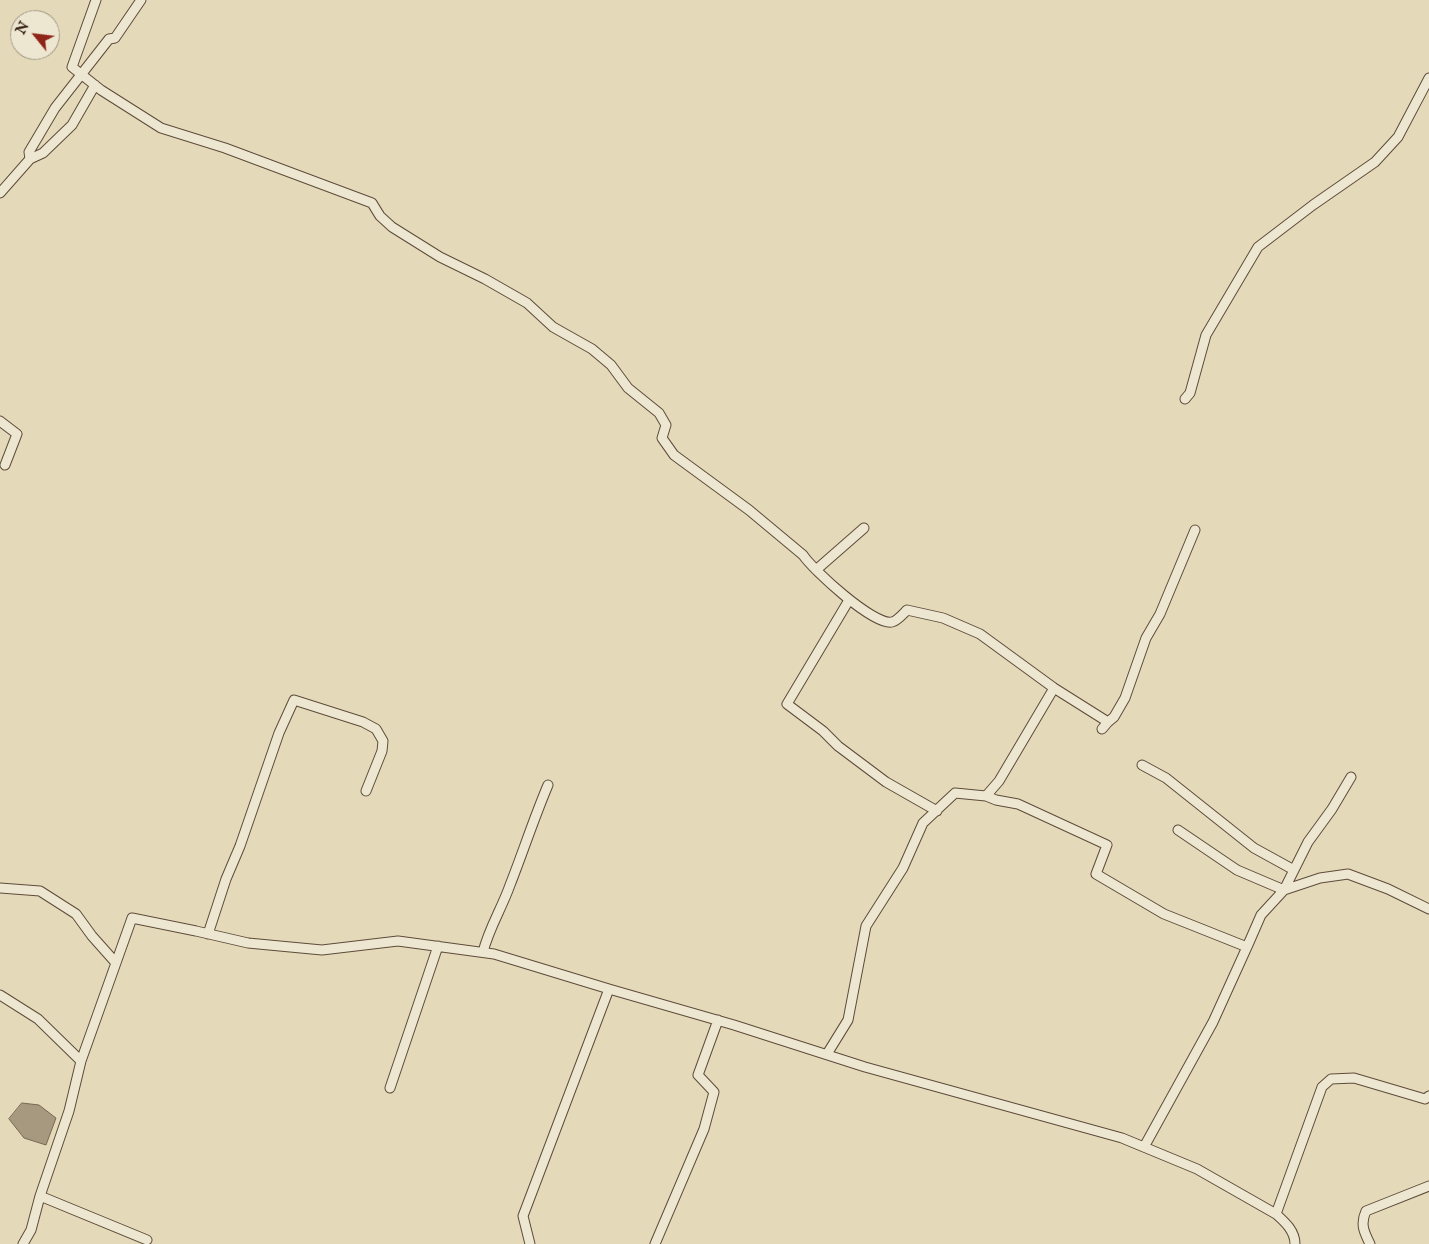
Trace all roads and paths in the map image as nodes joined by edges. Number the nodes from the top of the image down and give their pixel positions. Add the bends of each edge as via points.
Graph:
1 (96, 0) edge
2 (141, 0) edge
3 (80, 73) junction
4 (1429, 78) edge
5 (95, 84) junction
6 (30, 159) junction
7 (0, 194) edge
8 (1185, 398) dead end
9 (0, 421) edge
10 (4, 465) dead end
11 (864, 528) dead end
12 (1195, 530) dead end
13 (816, 570) junction
14 (849, 600) junction
15 (1054, 688) junction
16 (1142, 764) dead end
17 (1351, 777) dead end
18 (548, 785) dead end
19 (366, 791) dead end
20 (986, 796) junction
21 (937, 811) junction
22 (1178, 830) dead end
23 (1294, 870) junction
24 (0, 888) edge
25 (1429, 910) edge
26 (208, 934) junction
27 (438, 946) junction
28 (1247, 947) junction
29 (482, 952) junction
30 (116, 963) junction
31 (609, 988) junction
32 (0, 996) edge
33 (718, 1020) junction
34 (827, 1054) junction
35 (81, 1061) junction
36 (390, 1088) dead end
37 (1429, 1096) edge
38 (1144, 1147) junction
39 (1429, 1186) edge
40 (40, 1196) junction
41 (1276, 1214) junction
42 (147, 1240) dead end
43 (22, 1244) edge
44 (530, 1244) edge
45 (655, 1244) edge
46 (1295, 1244) edge
47 (1370, 1244) edge

1 - 3 street via 72,67
2 - 3 street via 115,38 109,39
3 - 5 street
3 - 6 street via 29,152
4 - 8 street via 1398,137 1375,162 1258,247 1206,335 1190,393
5 - 6 street via 72,125 43,153
5 - 13 street via 161,128 372,203 380,216 408,237 527,303 552,327 611,365 628,388 659,413 666,425 662,438 674,455 749,510 803,555
6 - 7 street
9 - 10 street via 17,434
11 - 13 street
12 - 15 street via 1160,614 1146,638 1125,698 1114,717 1105,726
13 - 14 street
14 - 15 street via 882,622 892,622 907,610 943,618 980,634
14 - 21 street via 788,704 886,782
15 - 20 street via 999,781
16 - 23 street via 1166,778 1254,848
17 - 23 street via 1308,842
18 - 29 street
19 - 26 street via 384,741 376,729 294,700 279,733
20 - 21 street via 955,793
20 - 28 street via 1018,804 1107,845 1096,874 1164,914
21 - 34 street via 923,824 903,868 866,926 848,1020
22 - 23 street via 1237,870 1284,890
24 - 30 street via 40,891 76,914
25 - 28 street via 1388,889 1348,874 1320,878 1284,890 1261,915
26 - 27 street via 248,943 322,950 398,941
26 - 30 street via 132,918
27 - 29 street
27 - 36 street
28 - 38 street via 1213,1022
29 - 31 street
30 - 35 street
31 - 33 street
31 - 44 street via 523,1216
32 - 35 street via 38,1019
33 - 34 street
33 - 45 street via 698,1075 714,1092 704,1129
34 - 38 street
35 - 40 street via 70,1112
37 - 41 street via 1425,1099 1354,1078 1331,1079 1322,1087
38 - 41 street via 1197,1169
39 - 47 street via 1366,1211 1362,1220
40 - 42 street
40 - 43 street via 31,1230
41 - 46 street via 1289,1225

